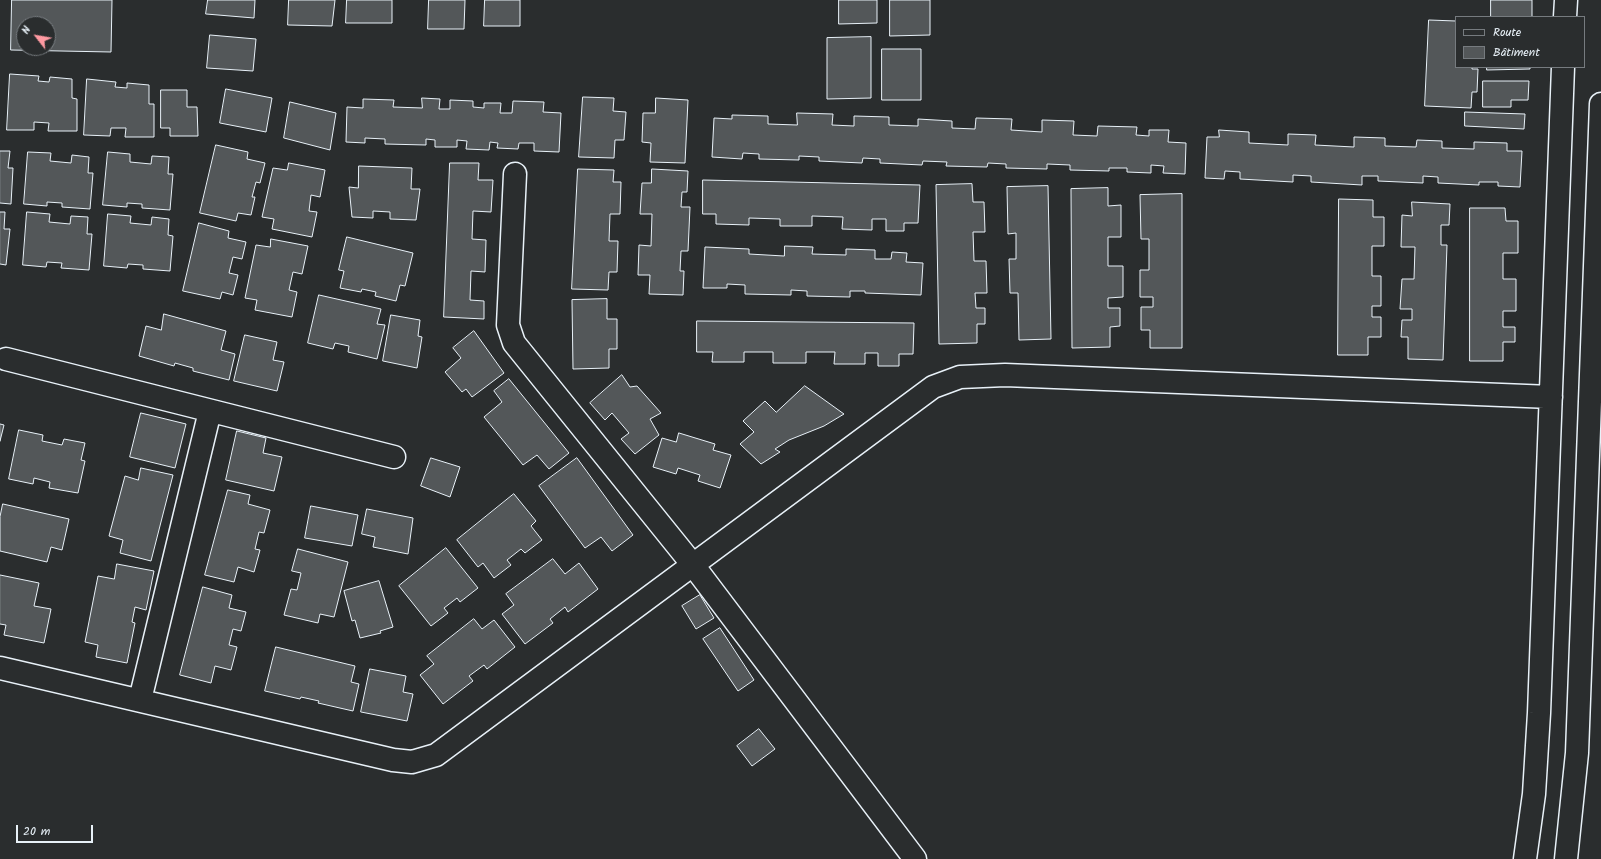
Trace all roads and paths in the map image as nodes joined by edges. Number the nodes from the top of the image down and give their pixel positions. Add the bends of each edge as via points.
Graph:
1 (1566, 0) edge
2 (1565, 16) edge
3 (1563, 68) edge
4 (1601, 104) edge
5 (515, 174) dead end
6 (6, 359) dead end
7 (1551, 396) junction
8 (210, 411) junction
9 (394, 457) dead end
10 (693, 565) junction
11 (0, 668) edge
12 (140, 700) junction
13 (915, 859) edge
14 (1525, 859) edge
15 (1566, 859) edge

1 - 2 street
3 - 7 street
4 - 15 street via 1577,753
5 - 10 street via 508,325 514,343
6 - 8 street
7 - 10 street via 1005,375 960,377 933,387
7 - 14 street via 1538,728 1534,794
8 - 9 street
8 - 12 street
10 - 12 street via 436,755 412,762 393,760
10 - 13 street
11 - 12 street

